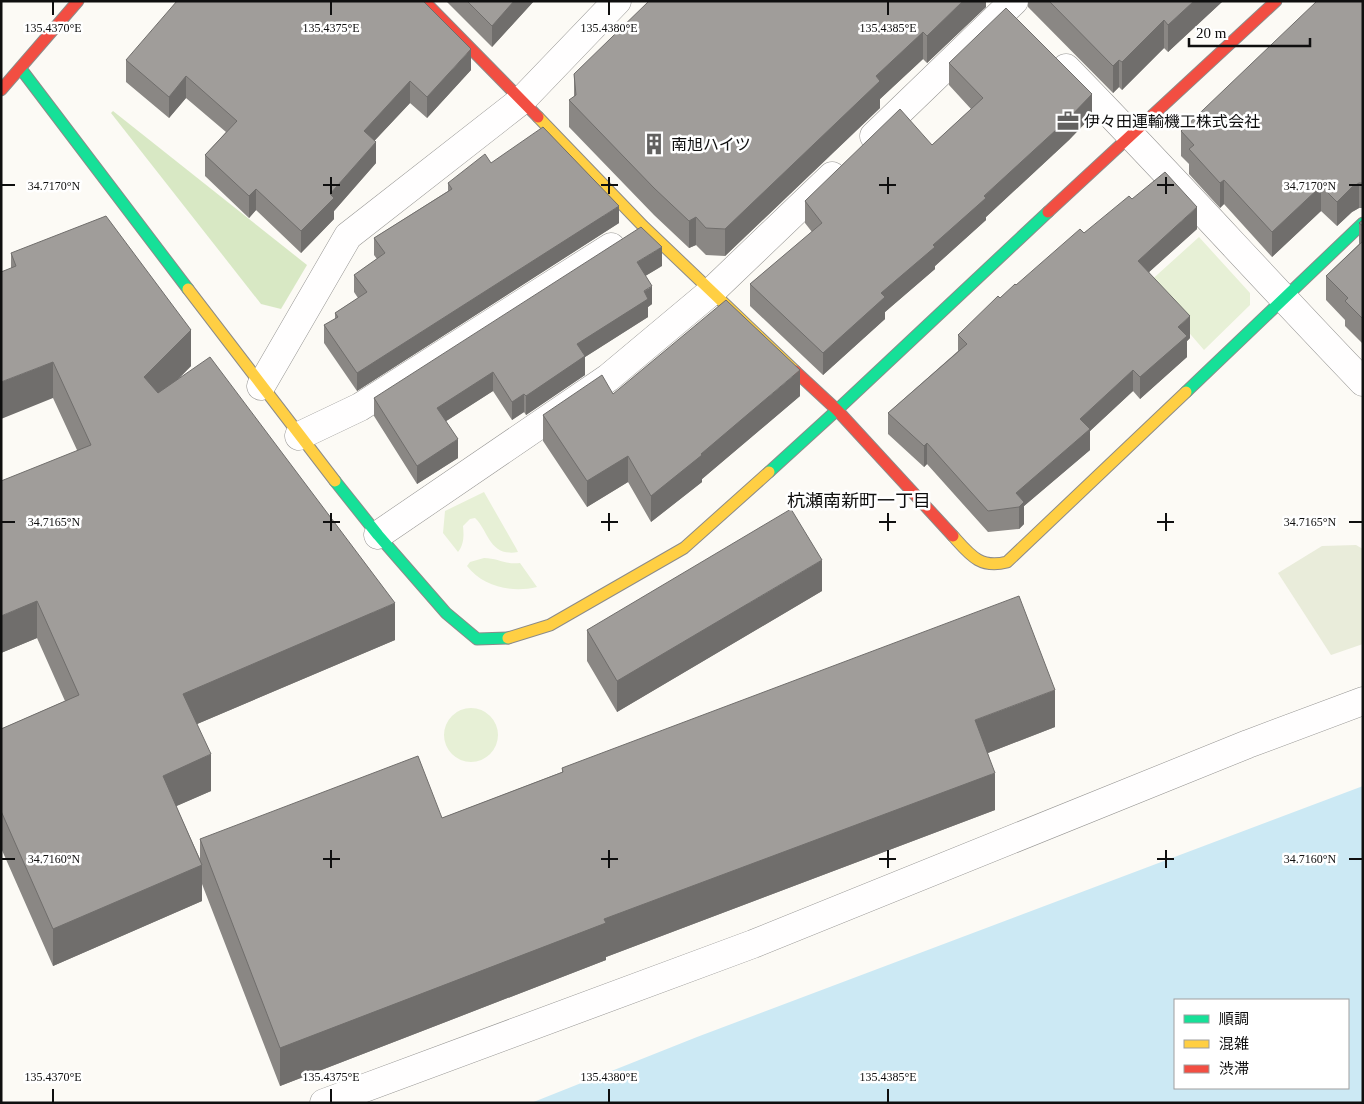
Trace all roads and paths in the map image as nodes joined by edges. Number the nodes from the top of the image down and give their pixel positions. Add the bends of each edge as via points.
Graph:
1 (78, 1) edge
2 (424, 1) edge
3 (617, 1) edge
4 (1276, 1) edge
5 (1010, 8) edge
6 (1048, 50) edge
7 (20, 69) junction
8 (1, 90) edge
9 (522, 100) junction
10 (1131, 134) junction
11 (1363, 224) edge
12 (643, 226) junction
13 (712, 291) junction
14 (1283, 299) junction
15 (1363, 382) edge
16 (261, 386) junction
17 (838, 410) junction
18 (299, 436) junction
19 (378, 536) junction
20 (1363, 700) edge
21 (324, 1103) edge

1 - 7 street
2 - 9 street
3 - 9 street
4 - 10 street
5 - 13 street
6 - 10 street
7 - 8 street
7 - 16 street
9 - 12 street
9 - 16 street via 348,236
10 - 14 street
10 - 17 street
11 - 14 street
12 - 13 street
12 - 18 street via 360,407
13 - 17 street
13 - 19 street via 608,378
14 - 15 street
14 - 17 street via 1007,562 995,566 982,563 969,554
16 - 18 street
17 - 19 street via 684,548 550,625 510,638 477,638 446,613
18 - 19 street
20 - 21 street via 753,944

